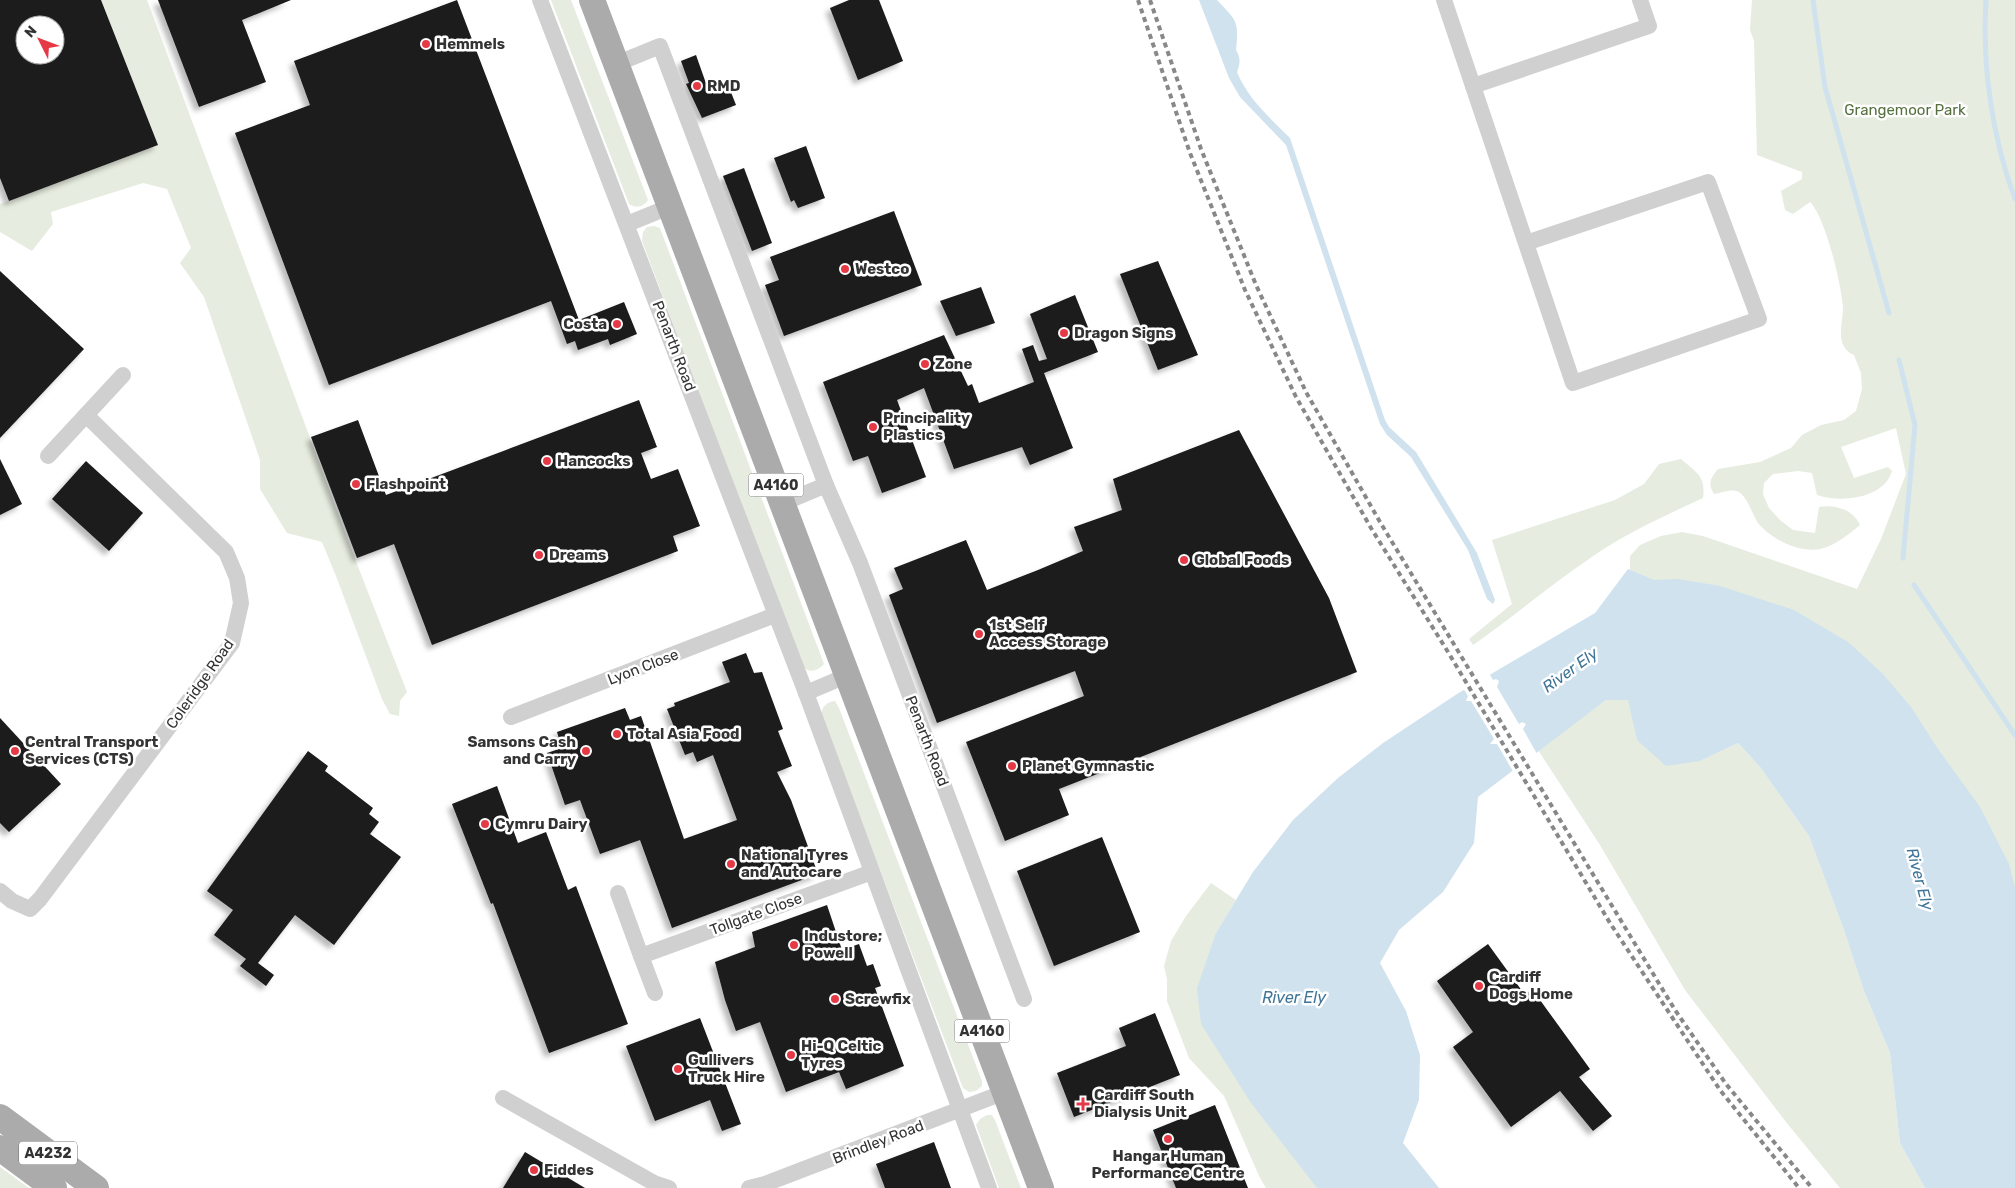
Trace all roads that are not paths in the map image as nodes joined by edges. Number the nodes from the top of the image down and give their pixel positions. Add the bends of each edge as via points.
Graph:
1 (540, 0) edge
2 (592, 0) edge
3 (1444, 0) edge
4 (1640, 0) edge
5 (616, 64) junction
6 (1473, 86) junction
7 (669, 207) junction
8 (627, 224) junction
9 (1526, 243) junction
10 (123, 375) dead end
11 (86, 415) junction
12 (48, 456) dead end
13 (826, 485) junction
14 (783, 503) junction
15 (775, 615) junction
16 (846, 676) junction
17 (806, 693) junction
18 (511, 717) dead end
19 (872, 872) junction
20 (0, 891) edge
21 (618, 893) dead end
22 (641, 956) junction
23 (655, 993) dead end
24 (1024, 999) dead end
25 (1005, 1092) junction
26 (503, 1098) dead end
27 (960, 1111) junction
28 (0, 1118) edge
29 (0, 1148) edge
30 (54, 1188) edge
31 (96, 1188) edge
32 (669, 1188) edge
33 (749, 1188) edge
34 (989, 1188) edge
35 (1041, 1188) edge

1 - 8 street, Penarth Road
2 - 5 main road, A4160
3 - 6 street
4 - 6 street via 1649,26
5 - 7 main road, A4160
5 - 13 street, Penarth Road via 660,46
6 - 9 street
7 - 8 street
7 - 14 main road, A4160
8 - 15 street, Penarth Road
9 - 9 street via 1708,182 1759,319 1573,383
10 - 11 street
11 - 12 street
11 - 20 street, Coleridge Road via 226,552 237,578 241,603 232,644 50,886 30,909
13 - 14 street
13 - 24 street, Penarth Road via 860,563
14 - 16 main road, A4160
15 - 17 street, Penarth Road
15 - 18 street, Lyon Close
16 - 17 street
16 - 25 main road, A4160
17 - 19 street, Penarth Road
19 - 22 street, Tollgate Close
19 - 27 street, Penarth Road
21 - 22 street
22 - 23 street
25 - 27 street, Brindley Road
25 - 35 main road, A4160
26 - 32 street
27 - 33 street, Brindley Road
27 - 34 street, Penarth Road
28 - 31 main road, A4232
29 - 30 main road, A4232

